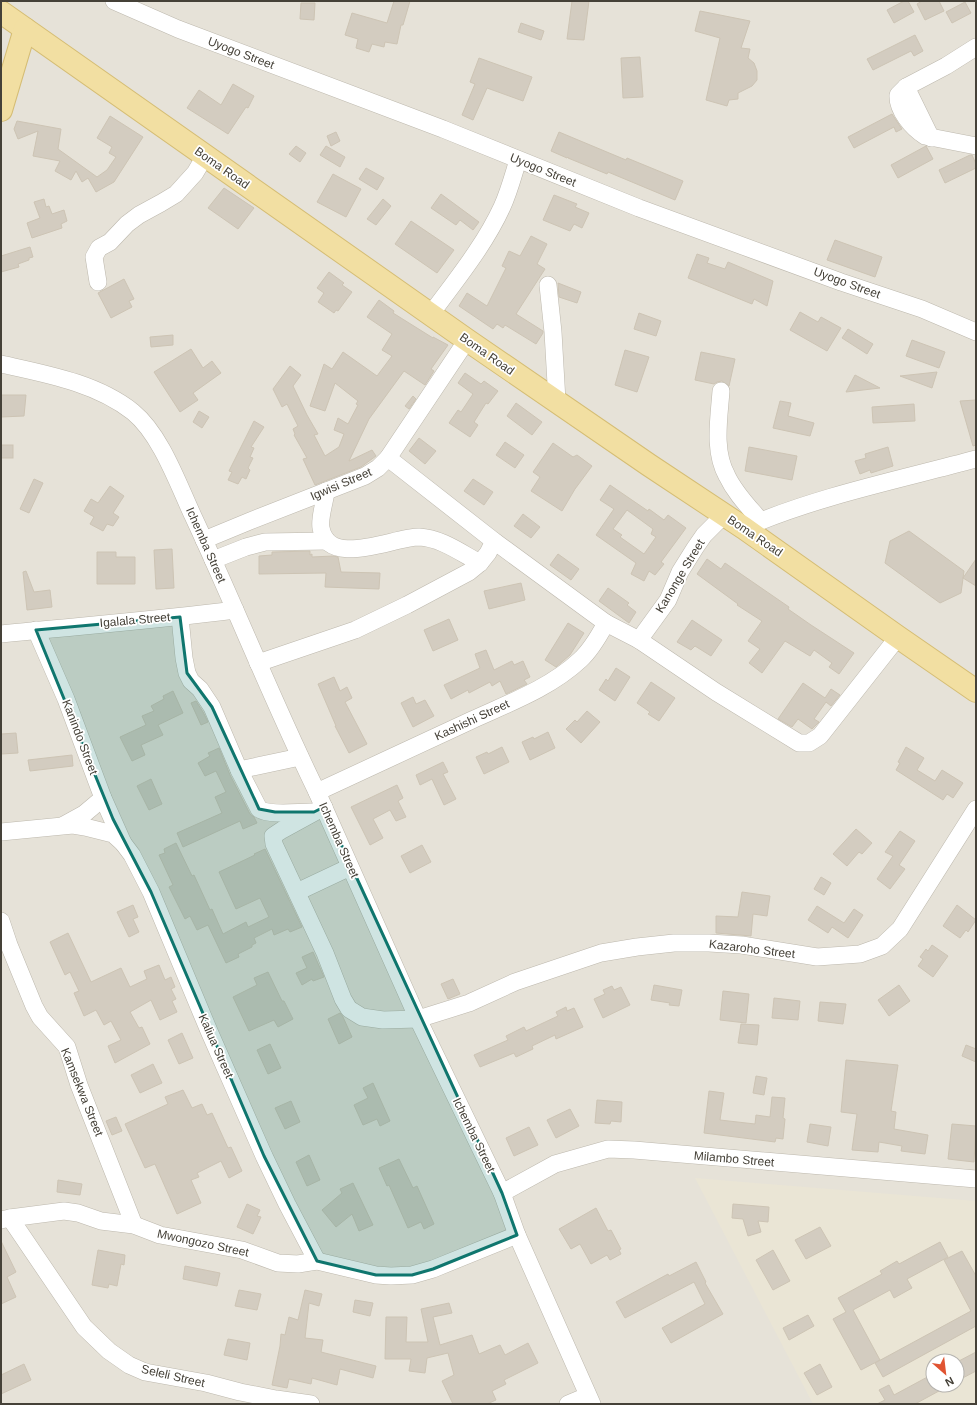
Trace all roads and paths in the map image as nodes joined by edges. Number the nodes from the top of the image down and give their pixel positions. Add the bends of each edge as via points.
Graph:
1 (114, 1) edge
2 (140, 6) edge
3 (1, 12) edge
4 (25, 29) junction
5 (974, 53) edge
6 (1, 110) edge
7 (976, 146) edge
8 (205, 156) junction
9 (518, 160) junction
10 (98, 282) dead end
11 (548, 285) dead end
12 (431, 314) junction
13 (976, 332) edge
14 (467, 340) junction
15 (1, 364) edge
16 (722, 392) dead end
17 (557, 401) junction
18 (388, 458) junction
19 (976, 459) edge
20 (326, 492) junction
21 (724, 514) junction
22 (321, 519) junction
23 (752, 524) junction
24 (204, 540) junction
25 (295, 541) junction
26 (327, 541) junction
27 (494, 541) junction
28 (213, 560) junction
29 (480, 564) junction
30 (235, 610) junction
31 (180, 617) junction
32 (606, 623) junction
33 (36, 630) junction
34 (1, 634) edge
35 (898, 637) junction
36 (639, 640) junction
37 (258, 663) junction
38 (976, 691) edge
39 (300, 757) junction
40 (239, 770) junction
41 (103, 798) junction
42 (318, 803) junction
43 (976, 809) edge
44 (63, 825) junction
45 (1, 832) edge
46 (118, 838) junction
47 (350, 867) junction
48 (297, 892) junction
49 (1, 921) edge
50 (418, 1019) junction
51 (976, 1179) edge
52 (502, 1193) junction
53 (5, 1219) edge
54 (134, 1225) junction
55 (517, 1236) junction
56 (317, 1261) junction
57 (590, 1400) edge
58 (311, 1404) edge
59 (568, 1404) edge

1 - 2 street, Uyogo Street
2 - 9 street, Uyogo Street via 184,32 443,129
3 - 4 main road, Boma Road
4 - 6 main road
4 - 8 main road, Boma Road
5 - 7 street via 906,87 931,138
8 - 10 street via 195,173 176,194 139,215 110,242 99,248 94,257
8 - 12 main road, Boma Road
9 - 12 street via 501,208 486,236
9 - 13 street, Uyogo Street via 639,208 922,309
11 - 17 street
12 - 14 main road, Boma Road
14 - 17 main road, Boma Road
14 - 18 street, Igwisi Street
15 - 24 street, Ichemba Street via 96,391 118,401 135,414 150,430 161,448
16 - 23 street via 718,442 721,463
17 - 21 main road, Boma Road via 649,466
18 - 20 street, Igwisi Street via 365,476
18 - 27 street
19 - 23 street via 836,496
20 - 22 street
20 - 24 street, Igwisi Street
21 - 23 main road, Boma Road
21 - 36 street, Kanonge Street via 691,553 668,600
22 - 25 street
22 - 26 street via 321,527
23 - 35 main road, Boma Road
24 - 28 street, Ichemba Street
25 - 26 street
25 - 28 street via 256,544
26 - 29 street via 332,545 355,549 404,538 434,539
27 - 29 street
27 - 32 street
28 - 30 street, Ichemba Street
29 - 37 street via 407,605 355,630
30 - 31 street, Igalala Street
30 - 37 street, Ichemba Street
31 - 33 street, Igalala Street
31 - 40 street via 184,658 191,681 212,707
32 - 36 street
32 - 42 street, Kashishi Street via 582,659 550,682
33 - 34 street, Igalala Street
33 - 41 street, Kanindo Street via 75,721
35 - 36 street via 820,736 809,743 799,743 750,714
35 - 38 main road, Boma Road
37 - 39 street, Ichemba Street
39 - 40 street
39 - 42 street, Ichemba Street
40 - 42 street via 259,809 263,811
41 - 44 street via 84,814
41 - 46 street, Kanindo Street
42 - 47 street, Ichemba Street
42 - 48 street, Kashishi Street via 273,836 274,844
43 - 50 street, Kazaroho Street via 900,929 882,946 860,954 817,957 742,945 710,943 637,947 601,953 515,982 469,1003
44 - 45 street
44 - 46 street via 85,827
46 - 56 street, Kaliua Street via 132,856 151,892 264,1156
47 - 48 street
47 - 50 street, Ichemba Street
48 - 50 street, Kazaroho Street via 349,1009 362,1017 384,1020
49 - 54 street, Kamsekwa Street via 34,1006 40,1017 67,1047 79,1085
50 - 52 street, Ichemba Street
51 - 52 street, Milambo Street via 608,1149 555,1164
52 - 55 street, Ichemba Street
53 - 54 street, Mwongozo Street via 64,1211 101,1221
53 - 58 street, Seleli Street via 84,1327 109,1351 129,1365 145,1372
54 - 56 street, Mwongozo Street via 160,1235 242,1250 278,1263 298,1264
55 - 56 street, Mwongozo Street via 412,1275 376,1275
55 - 57 street, Ichemba Street
57 - 59 street

